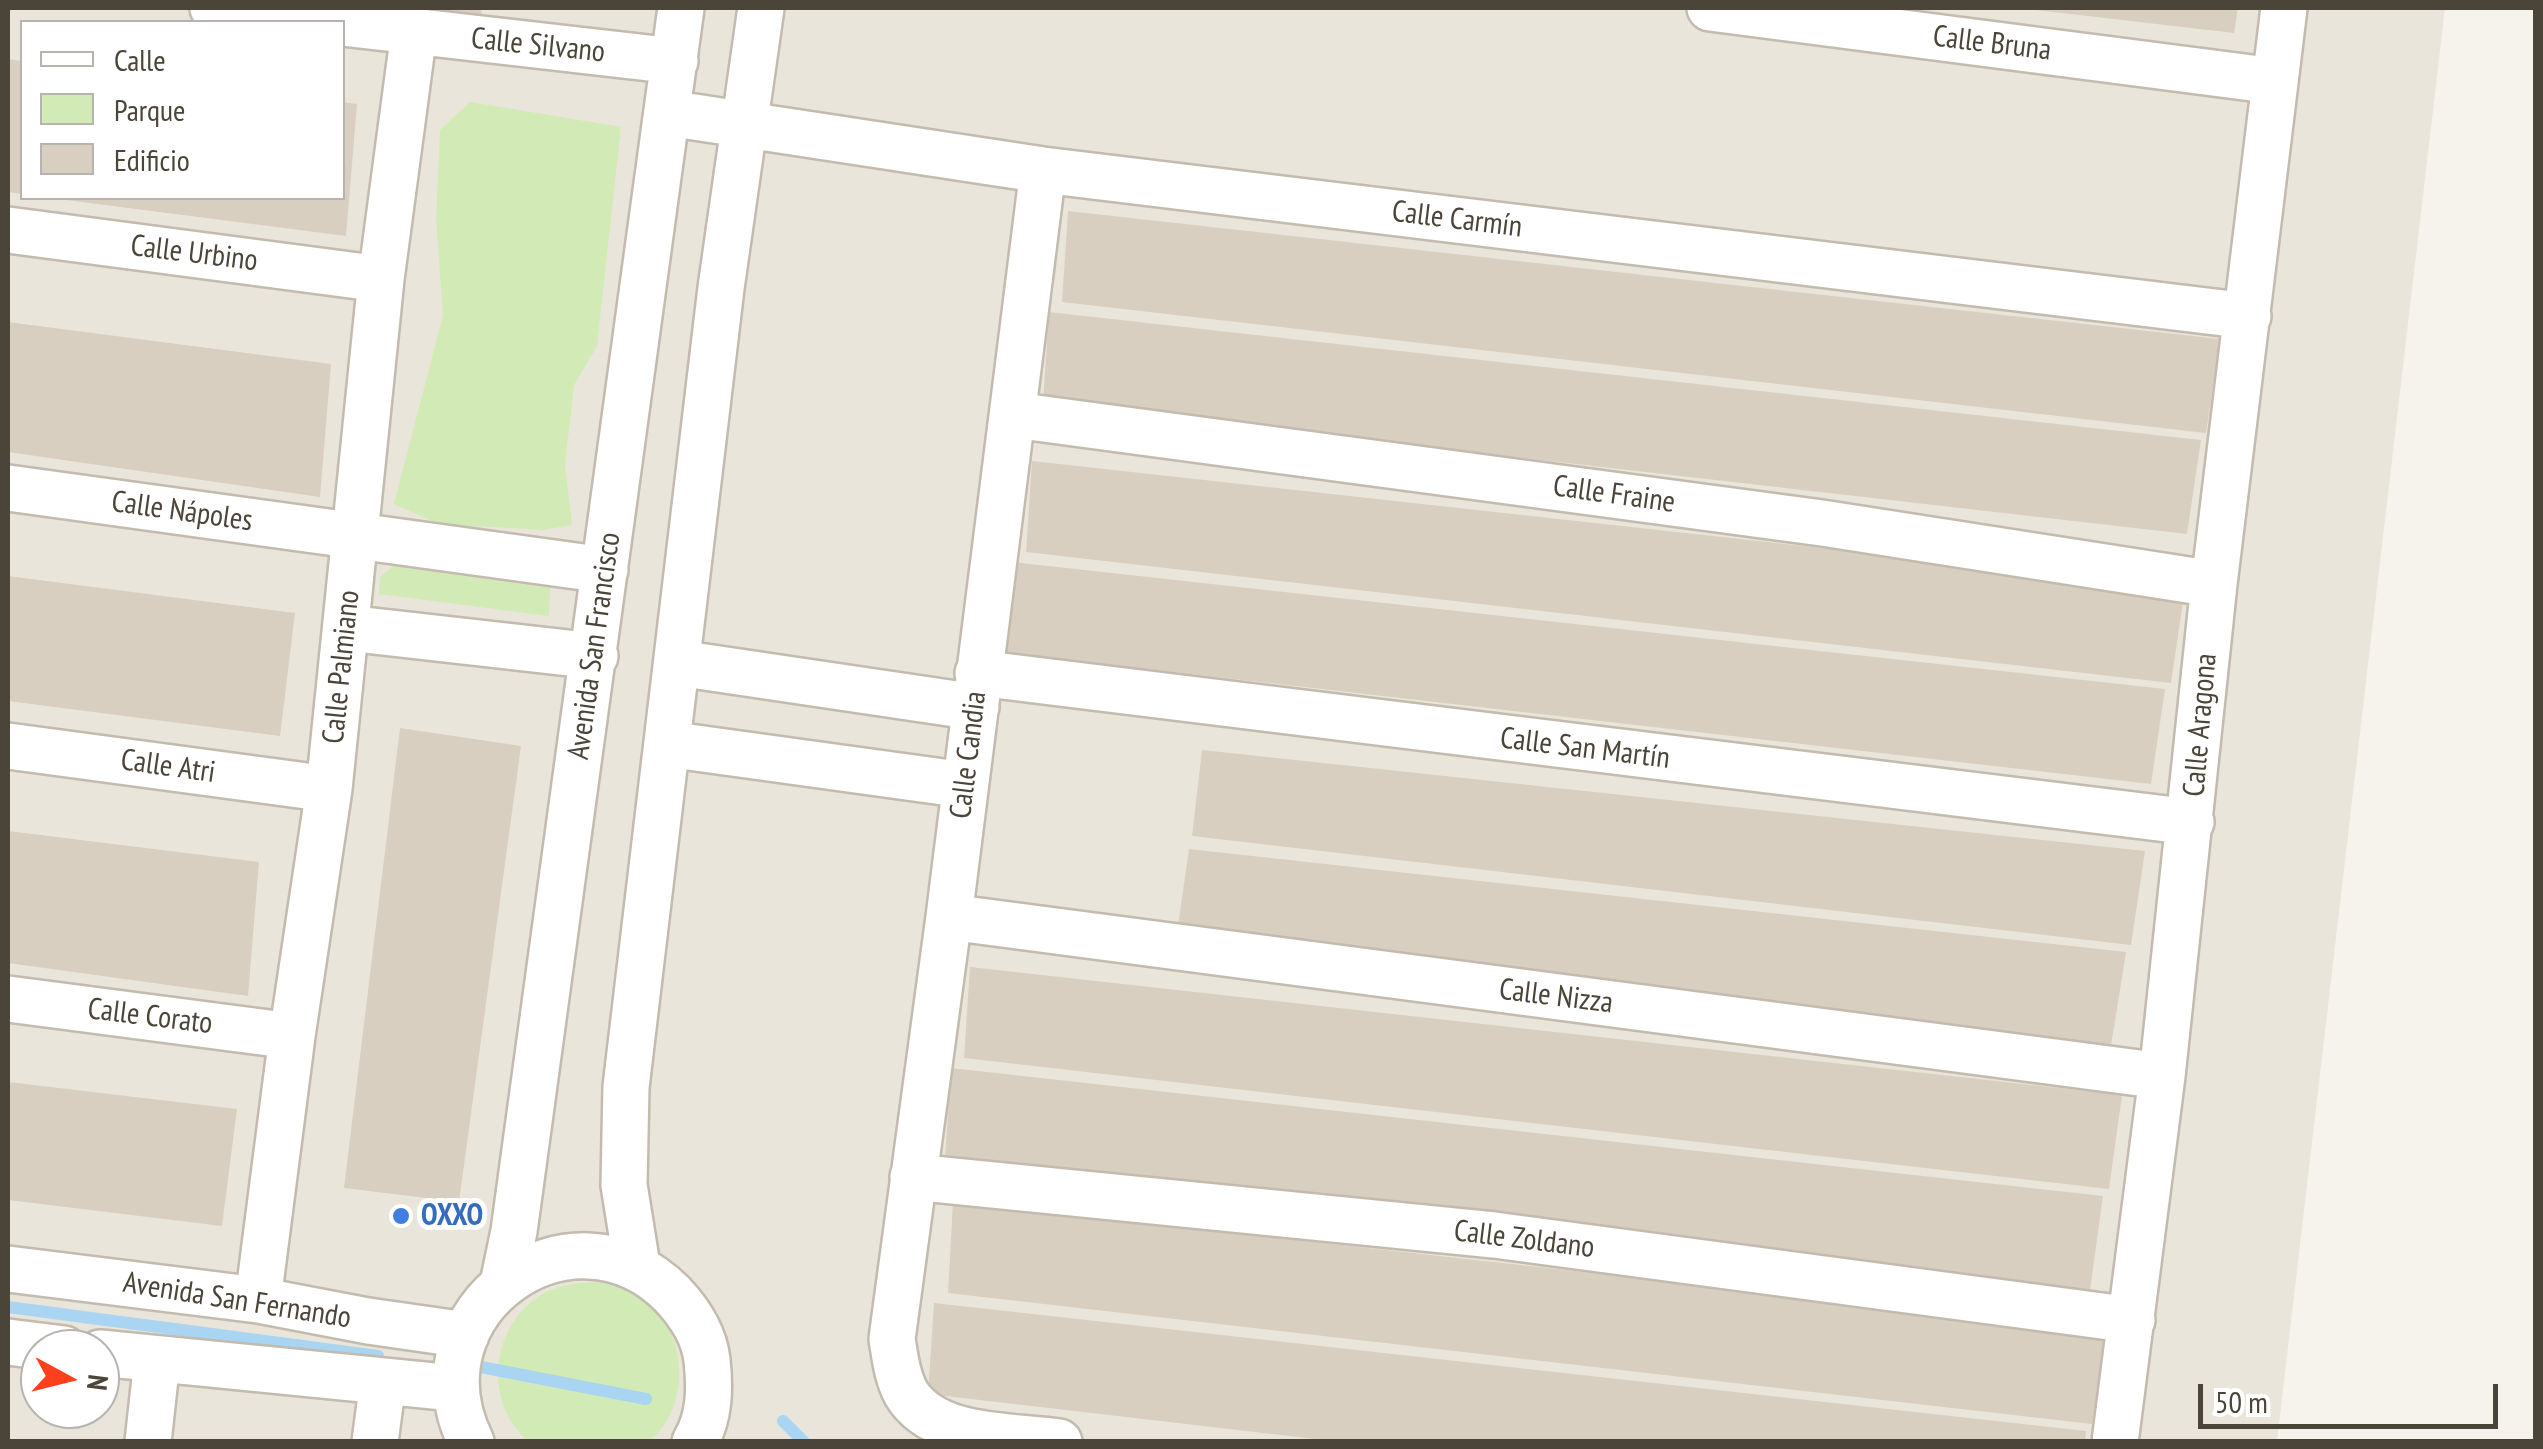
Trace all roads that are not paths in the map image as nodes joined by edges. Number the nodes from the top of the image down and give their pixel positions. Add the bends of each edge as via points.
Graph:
1 (213, 8) edge
2 (681, 8) edge
3 (761, 8) edge
4 (1710, 8) edge
5 (2284, 8) edge
6 (315, 20) edge
7 (345, 24) edge
8 (414, 32) junction
9 (674, 61) junction
10 (2275, 81) junction
11 (668, 113) junction
12 (746, 123) junction
13 (1043, 170) junction
14 (8, 230) edge
15 (381, 279) junction
16 (2248, 316) junction
17 (1014, 415) junction
18 (8, 488) edge
19 (356, 536) junction
20 (606, 570) junction
21 (2214, 584) junction
22 (346, 628) junction
23 (595, 656) junction
24 (678, 663) junction
25 (977, 690) junction
26 (667, 744) junction
27 (8, 746) edge
28 (965, 785) junction
29 (329, 789) junction
30 (2192, 822) junction
31 (950, 917) junction
32 (8, 999) edge
33 (292, 1036) junction
34 (2162, 1076) junction
35 (913, 1176) junction
36 (638, 1266) junction
37 (8, 1269) edge
38 (503, 1284) junction
39 (258, 1300) junction
40 (2132, 1320) junction
41 (466, 1335) junction
42 (120, 1356) edge
43 (157, 1360) junction
44 (383, 1381) junction
45 (454, 1388) junction
46 (148, 1442) edge
47 (375, 1442) edge
48 (471, 1442) edge
49 (695, 1442) edge
50 (1059, 1442) edge
51 (2115, 1442) edge

1 - 6 street, Calle Silvano
2 - 9 street, Avenida San Francisco
3 - 12 street
4 - 10 street, Calle Bruna
5 - 10 street, Calle Aragona
7 - 8 street, Calle Silvano
8 - 9 street, Calle Silvano
8 - 15 street, Calle Palmiano
9 - 11 street, Avenida San Francisco
10 - 16 street, Calle Aragona
11 - 12 street, Calle Carmín
11 - 20 street, Avenida San Francisco
12 - 13 street, Calle Carmín
12 - 24 street
13 - 16 street, Calle Carmín
13 - 17 street, Calle Candia
14 - 15 street, Calle Urbino
15 - 19 street, Calle Palmiano
16 - 21 street, Calle Aragona
17 - 21 street, Calle Fraine via 1822,523
17 - 25 street, Calle Candia
18 - 19 street, Calle Nápoles
19 - 20 street, Calle Nápoles
19 - 22 street, Calle Palmiano
20 - 23 street, Avenida San Francisco
21 - 30 street, Calle Aragona
22 - 23 street
22 - 29 street, Calle Palmiano
23 - 38 street, Avenida San Francisco
24 - 25 street, Calle San Martín
24 - 26 street
25 - 28 street, Calle Candia
25 - 30 street, Calle San Martín
26 - 28 street
26 - 36 street via 626,1087 624,1186
27 - 29 street, Calle Atri
28 - 31 street, Calle Candia
29 - 33 street, Calle Palmiano
30 - 34 street, Calle Aragona
31 - 34 street, Calle Nizza
31 - 35 street, Calle Candia
32 - 33 street, Calle Corato
33 - 39 street, Calle Palmiano
34 - 40 street, Calle Aragona
35 - 40 street, Calle Zoldano via 1494,1235
35 - 50 street, Calle Candia via 892,1340 908,1396 957,1428
36 - 38 street via 578,1255 538,1263
36 - 49 street via 686,1309 706,1346 710,1389
37 - 39 street, Avenida San Fernando
38 - 41 street
39 - 41 street, Avenida San Fernando
40 - 51 street, Calle Aragona
41 - 45 street
42 - 43 street, Avenida San Fernando
43 - 44 street, Avenida San Fernando
43 - 46 street
44 - 45 street, Avenida San Fernando
44 - 47 street
45 - 48 street

